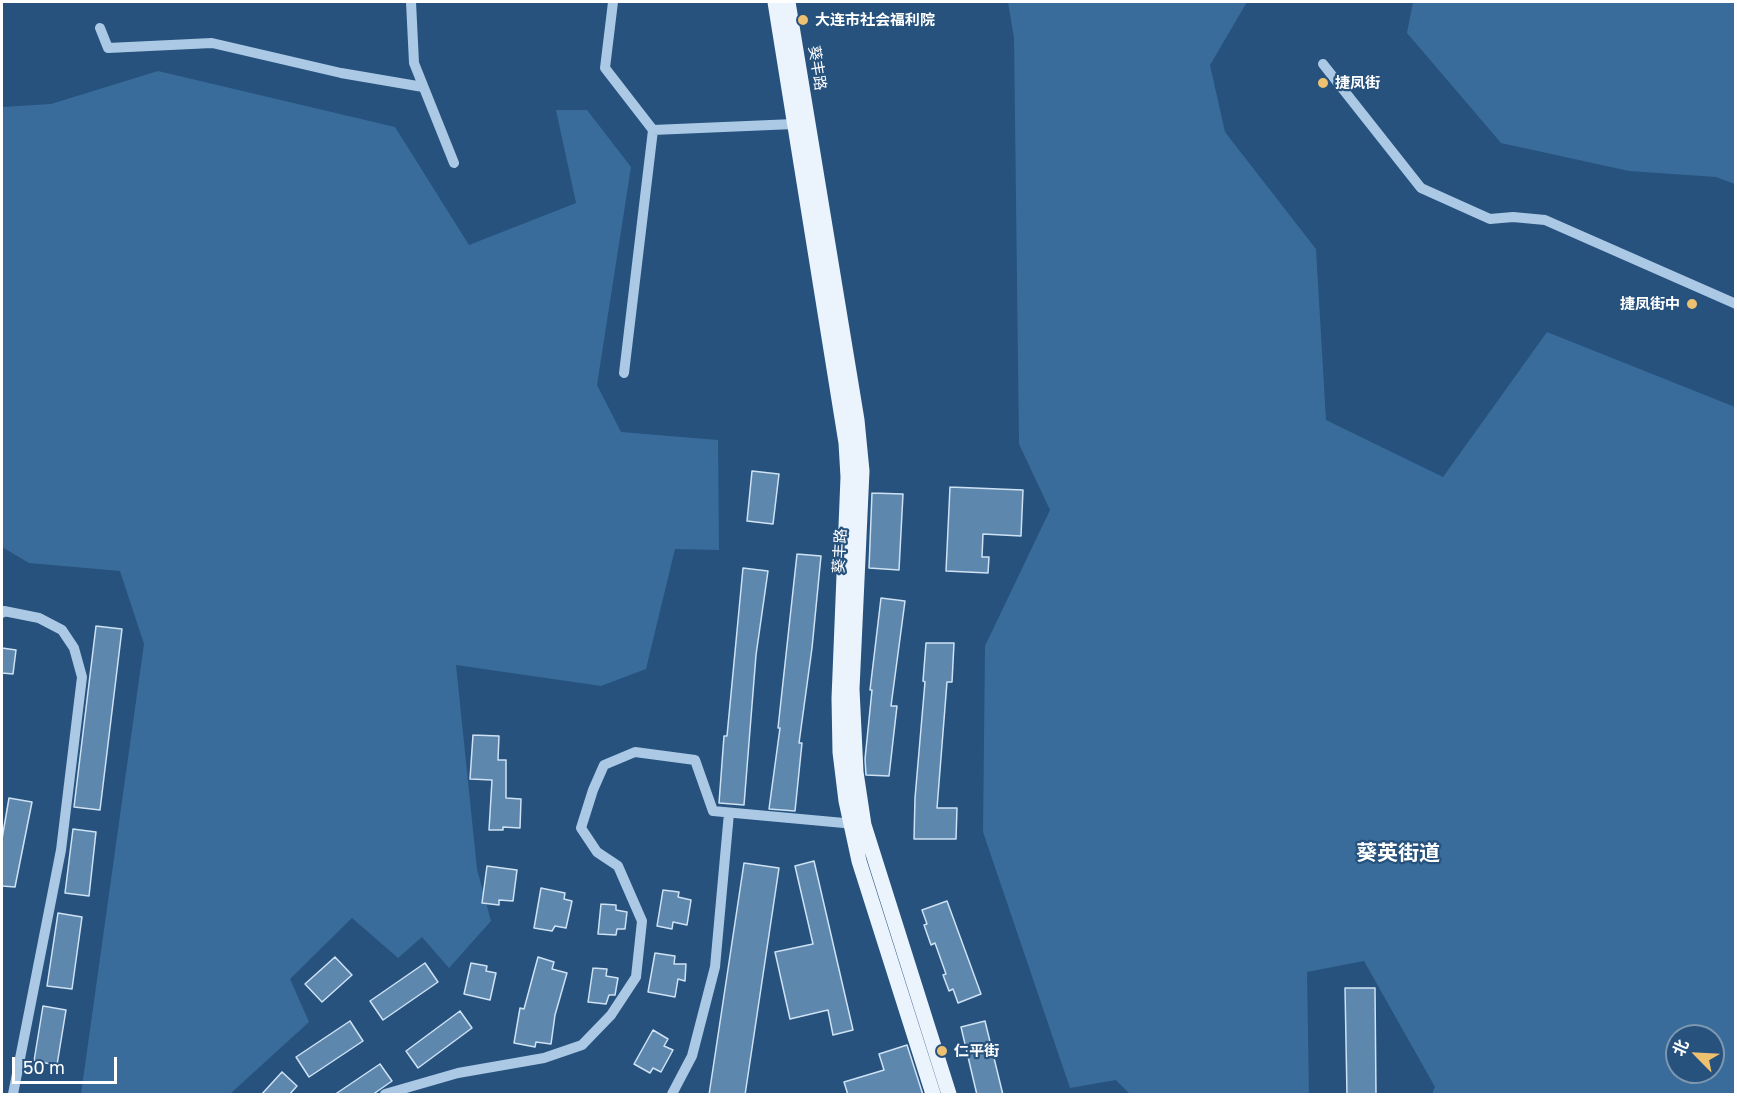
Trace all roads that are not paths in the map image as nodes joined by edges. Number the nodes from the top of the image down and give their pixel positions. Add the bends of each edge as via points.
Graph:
1 (411, 2) edge
2 (614, 2) edge
3 (775, 2) edge
4 (788, 2) edge
5 (100, 28) dead end
6 (1323, 64) dead end
7 (423, 87) junction
8 (794, 124) junction
9 (653, 130) junction
10 (454, 163) dead end
11 (1736, 304) edge
12 (624, 373) dead end
13 (2, 613) edge
14 (729, 813) junction
15 (858, 825) junction
16 (13, 1095) edge
17 (385, 1095) edge
18 (672, 1095) edge
19 (933, 1095) edge
20 (949, 1095) edge

1 - 7 street via 414,63
2 - 9 street via 605,69
3 - 8 main road, 葵丰路
4 - 15 main road, 葵丰路 via 862,471 852,689
5 - 7 street via 108,48 212,43 341,73
6 - 11 street via 1421,188 1490,219 1545,220
7 - 10 street
8 - 9 street
8 - 15 main road, 葵丰路 via 846,443 848,477 838,698 846,801
9 - 12 street
13 - 16 street via 39,618 62,630 74,648 82,677 61,850
14 - 15 street
14 - 17 street via 713,811 695,760 635,752 604,765 581,828 597,852 618,866 642,921 636,977 611,1015 582,1045 544,1058 458,1073
14 - 18 street via 715,967 692,1056
15 - 19 main road, 葵丰路 via 860,861
15 - 20 main road, 葵丰路

